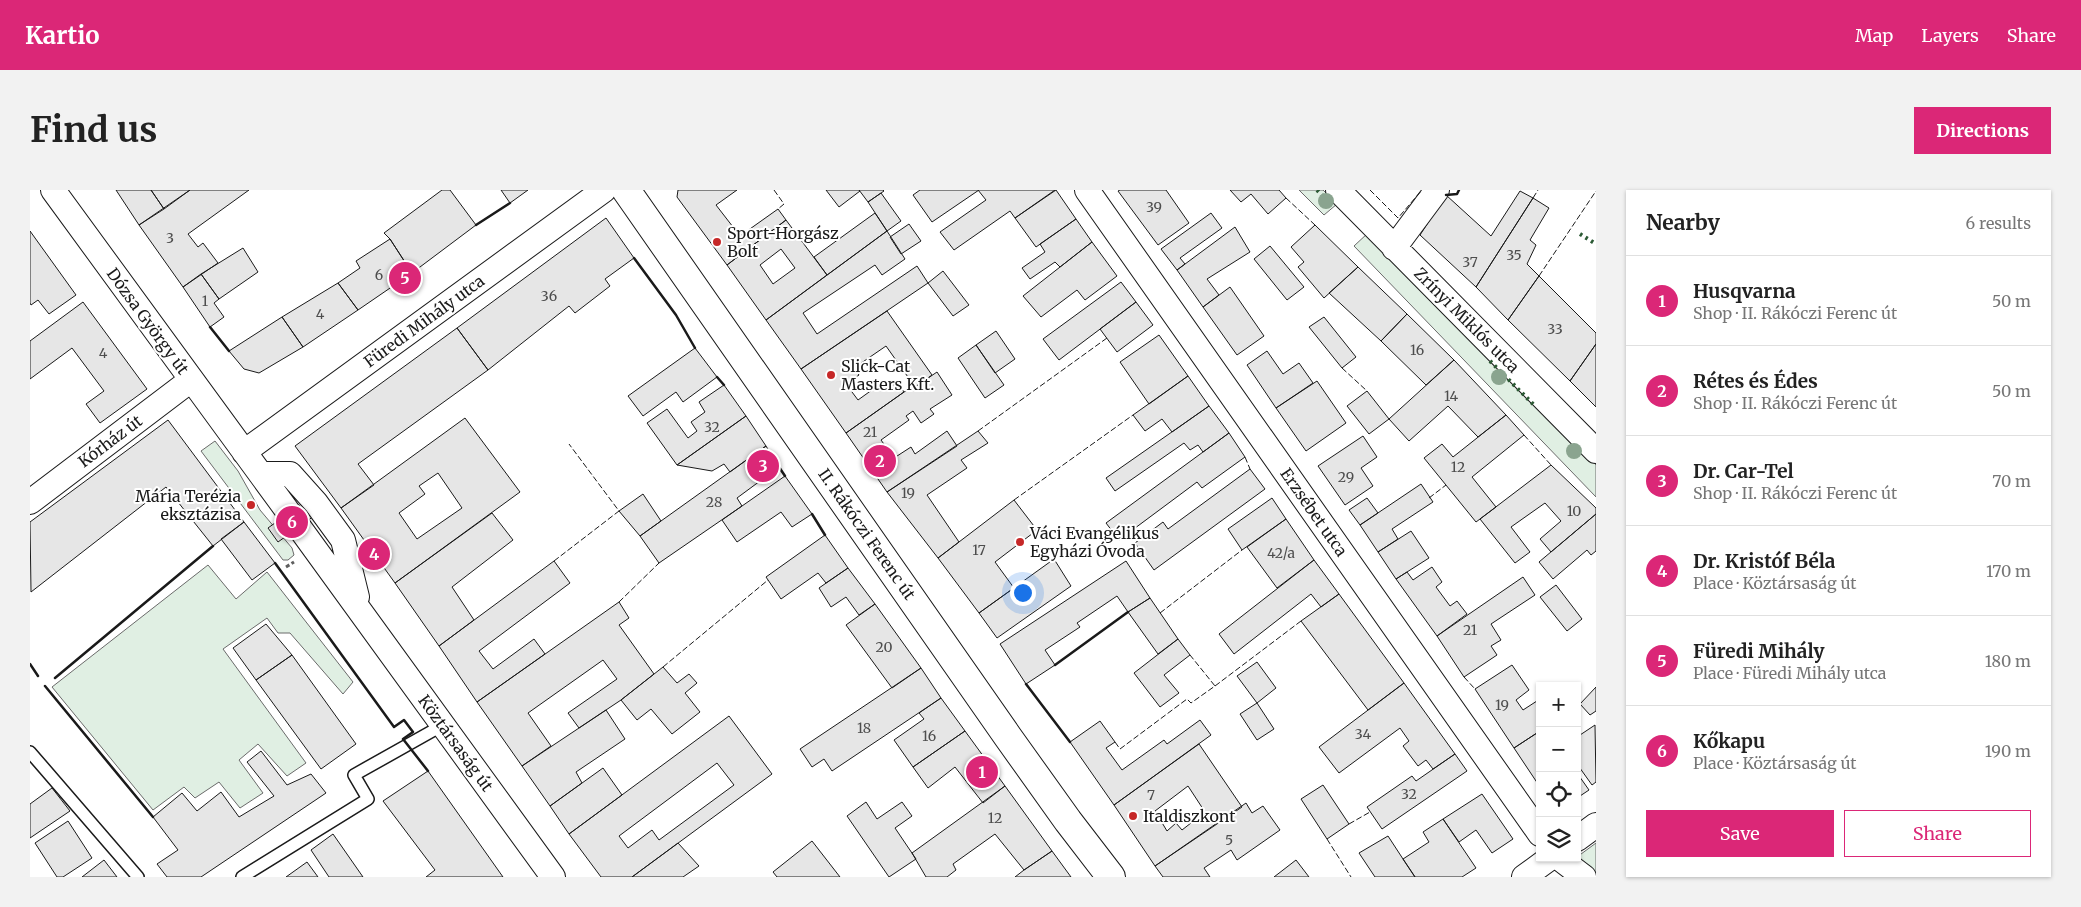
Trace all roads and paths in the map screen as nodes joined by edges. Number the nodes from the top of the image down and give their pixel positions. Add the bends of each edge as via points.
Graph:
1 (53, 190) edge
2 (604, 190) edge
3 (626, 190) edge
4 (1087, 190) edge
5 (1338, 190) edge
6 (1437, 190) edge
7 (1394, 248) junction
8 (191, 380) junction
9 (1596, 451) edge
10 (244, 452) junction
11 (262, 474) junction
12 (30, 502) edge
13 (359, 608) junction
14 (443, 725) junction
15 (30, 752) edge
16 (1596, 825) edge
17 (1536, 828) edge
18 (1581, 836) edge
19 (1545, 862) edge
20 (1563, 862) edge
21 (138, 877) edge
22 (242, 877) edge
23 (553, 877) edge
24 (1111, 877) edge
25 (1524, 877) edge
26 (1584, 877) edge

1 - 8 street, Dózsa György út
2 - 10 street, Füredi Mihály utca
3 - 24 main road, II. Rákóczi Ferenc út via 1068,821
4 - 17 street, Erzsébet utca
5 - 7 street, Zrínyi Miklós utca
6 - 7 street
7 - 9 street, Zrínyi Miklós utca
8 - 10 street, Dózsa György út
8 - 12 street, Kórház út
10 - 11 street, Köztársaság út
11 - 13 street, Köztársaság út
11 - 13 street, Köztársaság út via 290,474 343,540
13 - 14 street, Köztársaság út
14 - 22 lane via 354,775 368,799
14 - 23 street, Köztársaság út
15 - 21 lane
16 - 18 street
19 - 25 street
20 - 26 street

